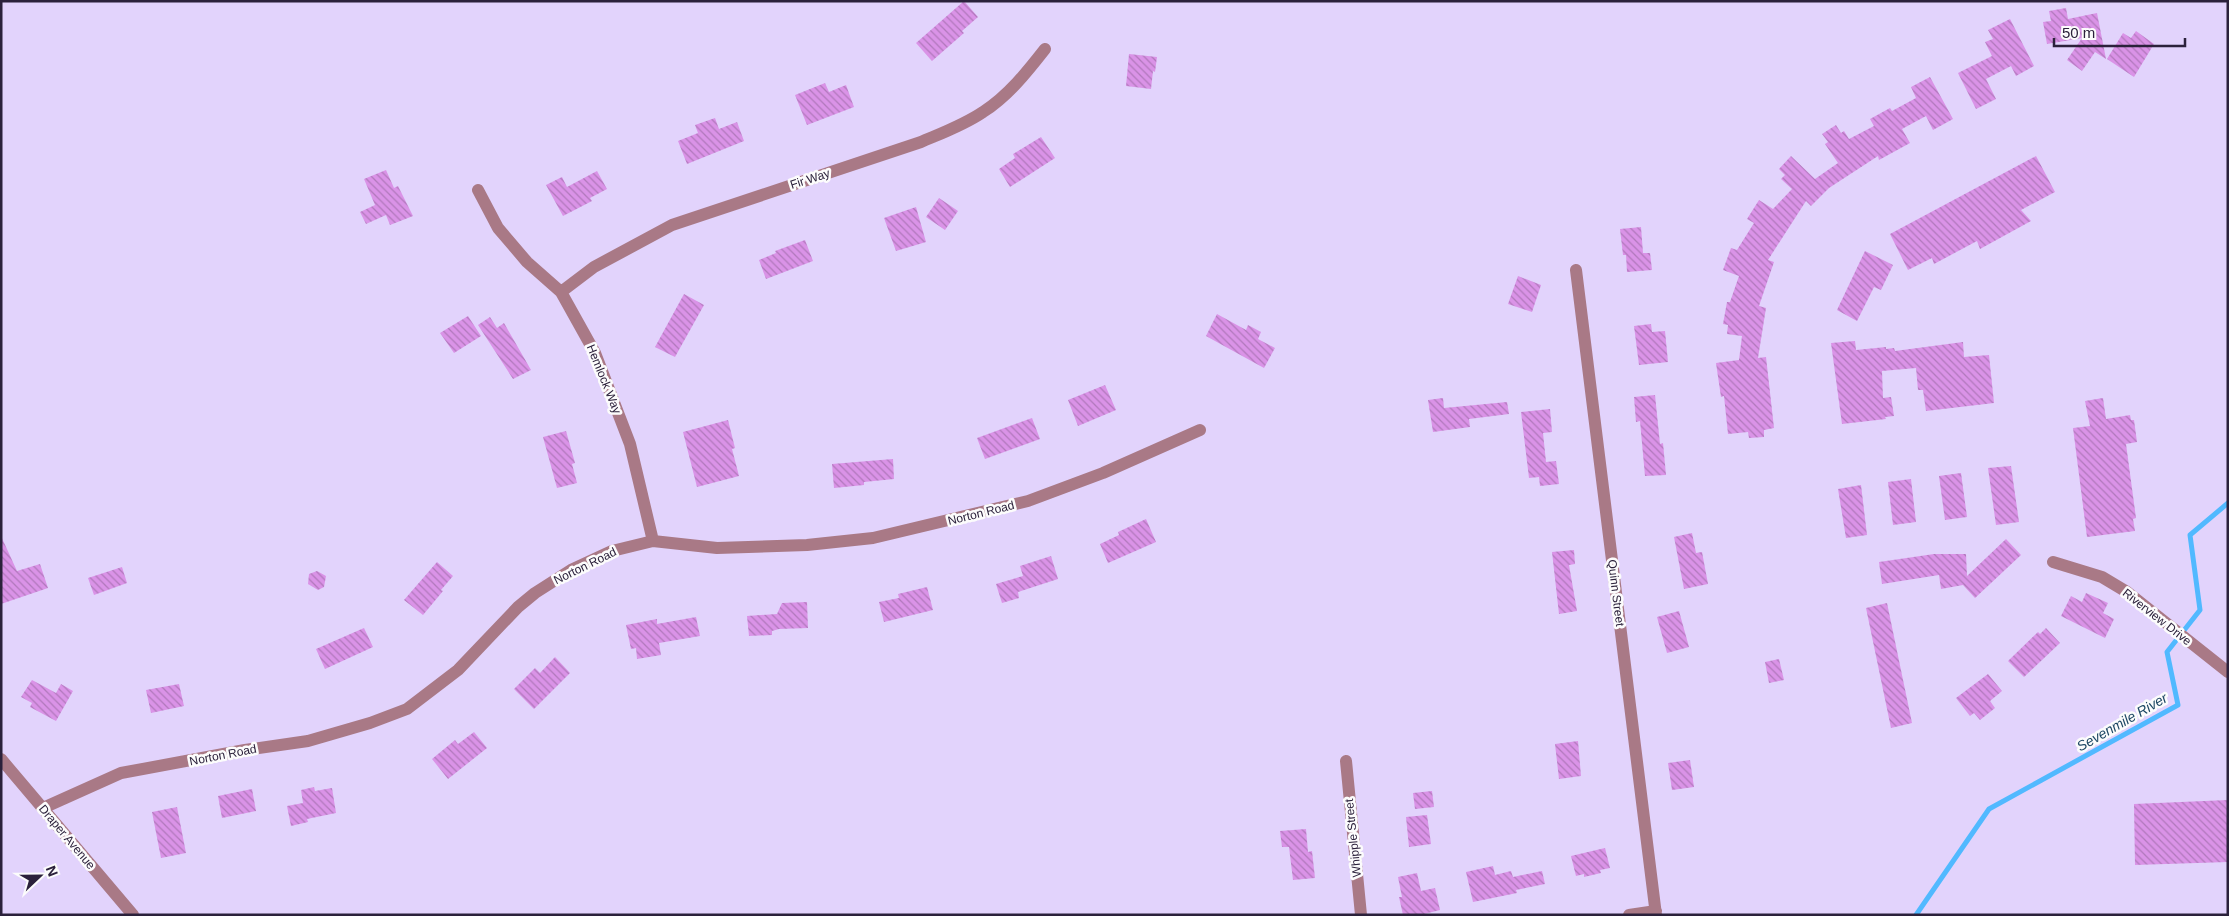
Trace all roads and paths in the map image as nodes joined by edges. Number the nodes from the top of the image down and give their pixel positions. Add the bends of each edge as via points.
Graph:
1 (1045, 49) dead end
2 (478, 190) dead end
3 (1576, 270) dead end
4 (561, 292) junction
5 (1200, 430) dead end
6 (653, 541) junction
7 (2053, 562) dead end
8 (2228, 672) edge
9 (1, 759) edge
10 (1346, 760) dead end
11 (43, 808) junction
12 (1656, 913) edge
13 (133, 915) edge
14 (1361, 915) edge
15 (1629, 915) edge

1 - 4 street, Fir Way via 1007,94 983,113 952,129 672,225 594,267
2 - 4 street, Hemlock Way via 498,228 527,262
3 - 12 street, Quinn Street
4 - 6 street, Hemlock Way via 595,353 630,444
5 - 6 street, Norton Road via 1103,473 1028,501 874,538 807,545 717,548
6 - 11 street, Norton Road via 612,551 548,585 518,607 458,670 399,713 308,741 121,773
7 - 8 street, Riverview Drive via 2102,577 2127,592
9 - 11 street, Draper Avenue
10 - 14 street, Whipple Street
11 - 13 street, Draper Avenue
12 - 15 street

